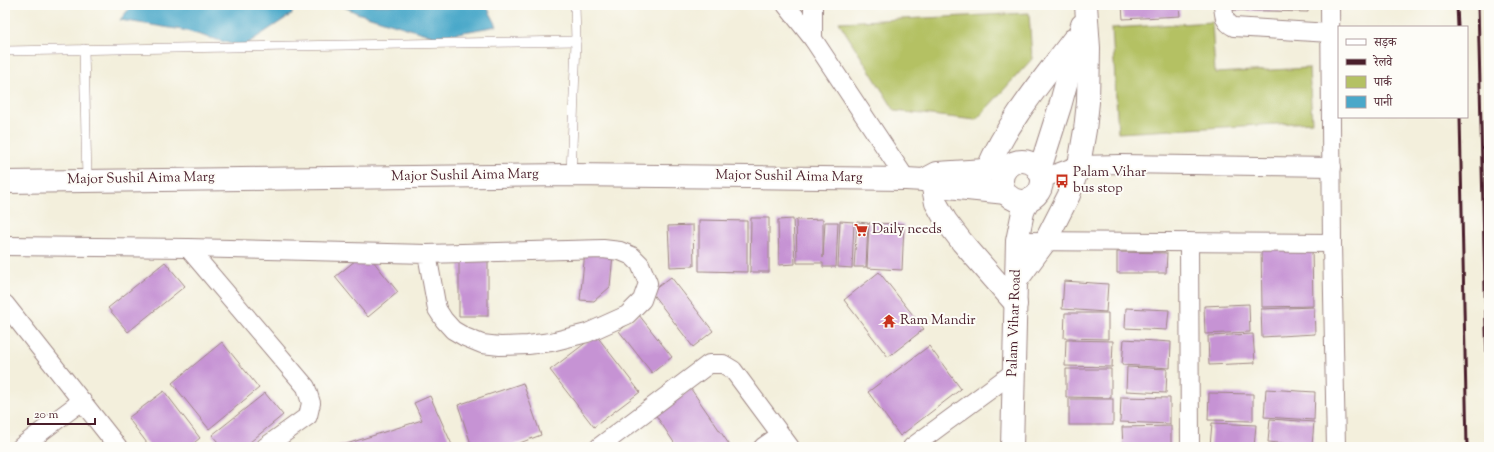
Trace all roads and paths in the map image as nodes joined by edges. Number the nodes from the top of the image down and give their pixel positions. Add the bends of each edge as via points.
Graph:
1 (575, 5) edge
2 (786, 5) edge
3 (813, 5) edge
4 (1223, 5) edge
5 (1330, 5) edge
6 (1086, 8) edge
7 (1079, 31) junction
8 (1330, 33) junction
9 (813, 39) junction
10 (576, 41) junction
11 (84, 49) junction
12 (5, 51) edge
13 (1079, 165) junction
14 (1332, 167) junction
15 (997, 170) junction
16 (571, 175) junction
17 (1040, 175) junction
18 (87, 180) junction
19 (921, 181) junction
20 (5, 182) edge
21 (1006, 193) junction
22 (1028, 200) junction
23 (1017, 241) junction
24 (1045, 242) junction
25 (1189, 242) junction
26 (1332, 243) junction
27 (5, 246) edge
28 (188, 248) junction
29 (427, 254) junction
30 (1017, 280) junction
31 (5, 304) edge
32 (1016, 304) junction
33 (1014, 372) junction
34 (82, 401) junction
35 (785, 441) edge
36 (274, 445) edge
37 (21, 447) edge
38 (118, 447) edge
39 (599, 447) edge
40 (763, 447) edge
41 (912, 447) edge
42 (1012, 447) edge
43 (1190, 447) edge
44 (1336, 447) edge

1 - 10 lane
2 - 9 street
3 - 9 street
4 - 8 street via 1225,18 1228,24 1234,27
5 - 8 street
6 - 7 street
6 - 13 street via 1089,48 1088,102
7 - 15 street via 1013,120 996,150
7 - 17 street
8 - 14 street
9 - 19 street
10 - 11 lane
10 - 16 lane
11 - 12 lane
11 - 18 lane
13 - 14 street
13 - 17 street
13 - 24 street via 1069,195
14 - 26 street
15 - 17 street via 1024,162 1035,167
15 - 19 street, Major Sushil Aima Marg via 937,173
15 - 21 street via 1003,175
16 - 18 street, Major Sushil Aima Marg
16 - 19 street, Major Sushil Aima Marg
17 - 22 street via 1039,192
18 - 20 street, Major Sushil Aima Marg
19 - 21 street, Major Sushil Aima Marg via 938,186
19 - 32 street via 962,242
21 - 22 street via 1016,200
22 - 23 street, Palam Vihar Road
23 - 24 street
23 - 30 street, Palam Vihar Road
24 - 25 street
24 - 30 street
25 - 26 street
25 - 43 street
26 - 44 street
27 - 28 street
28 - 29 street
28 - 36 street via 306,387 311,403 308,416
29 - 29 street via 603,249 620,251 632,256 640,264 648,283 642,300 627,316 587,333 528,345 488,345 453,330 437,309
30 - 32 street, Palam Vihar Road
31 - 34 street
32 - 33 street, Palam Vihar Road
33 - 41 street
33 - 42 street, Palam Vihar Road
34 - 37 street
34 - 38 street
35 - 39 street via 733,370 723,364 709,364
35 - 40 street

